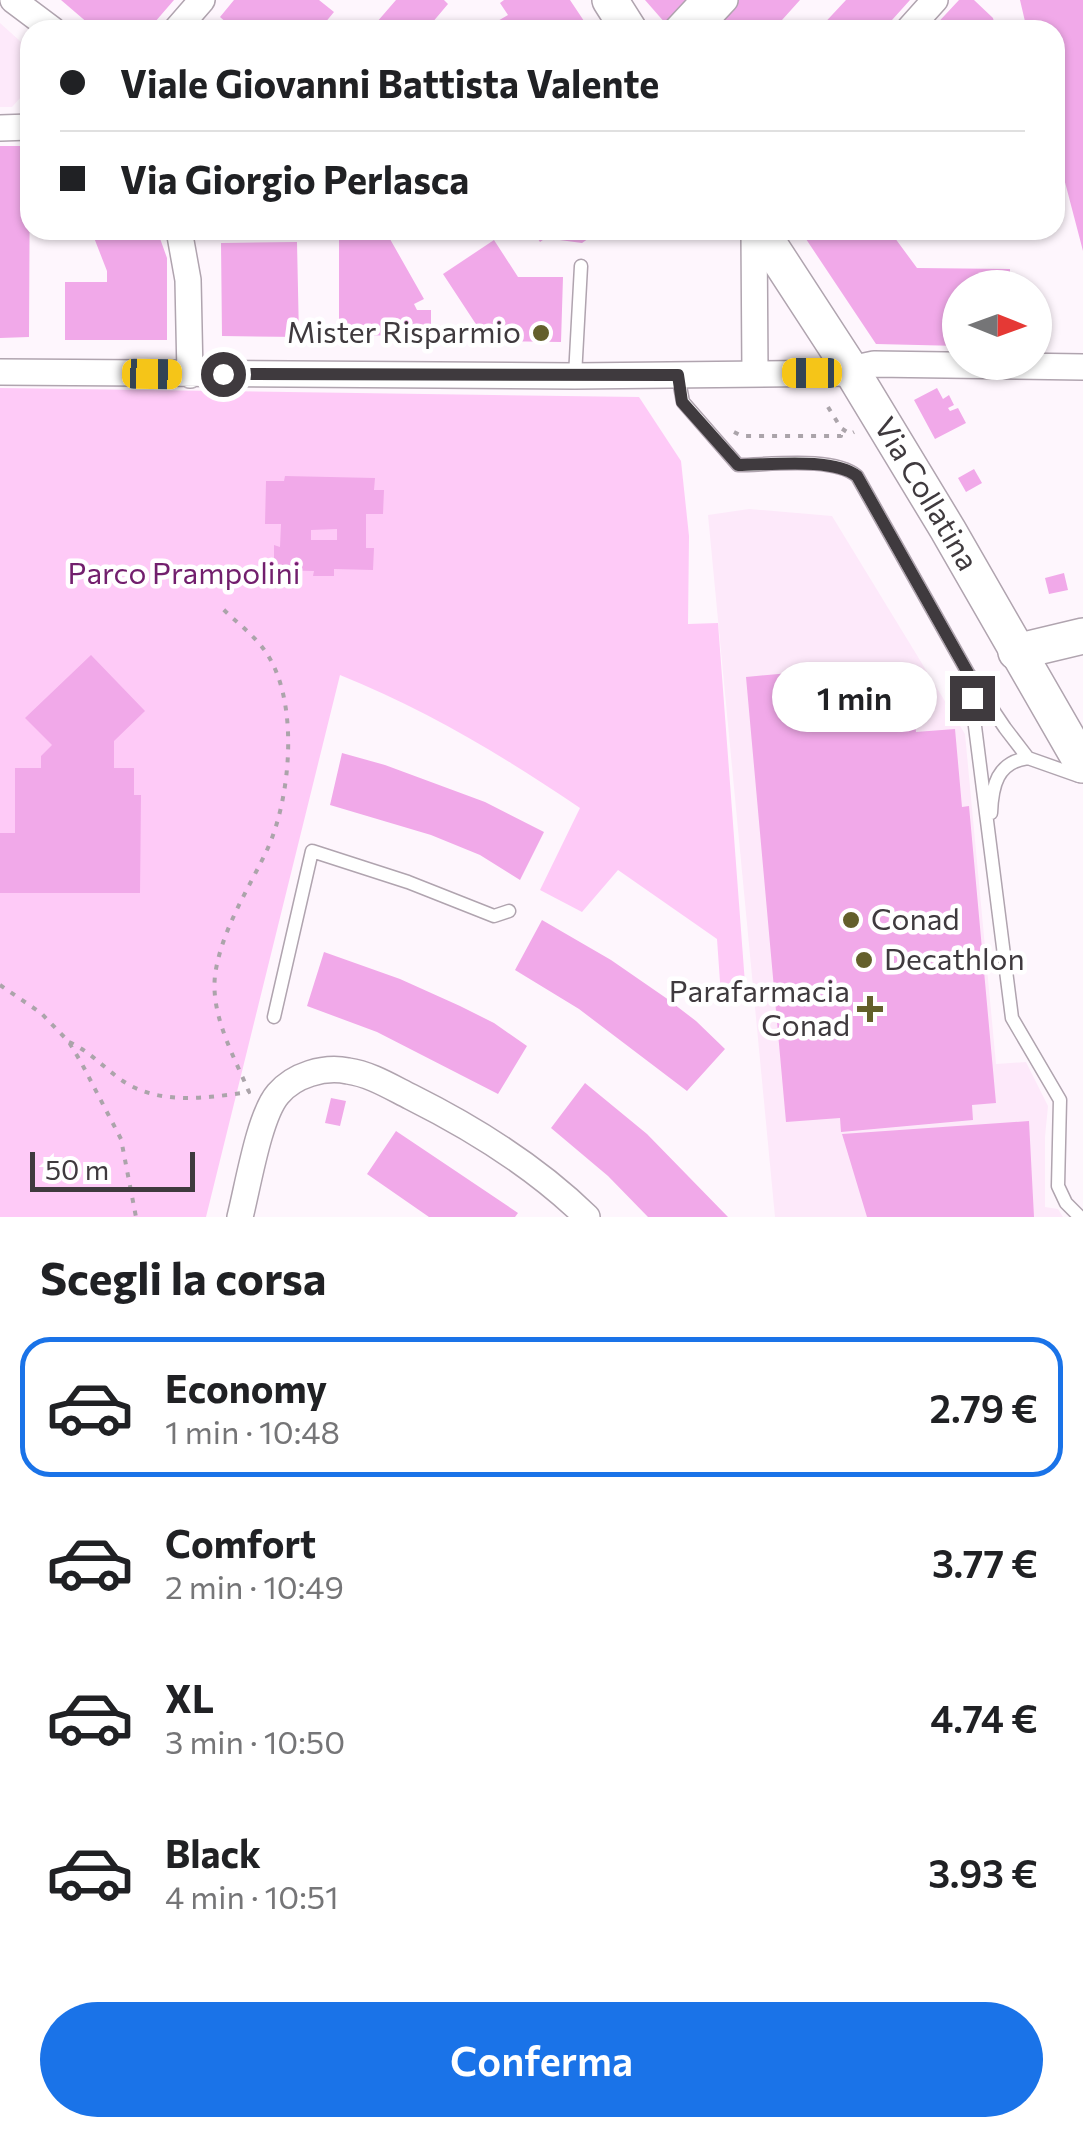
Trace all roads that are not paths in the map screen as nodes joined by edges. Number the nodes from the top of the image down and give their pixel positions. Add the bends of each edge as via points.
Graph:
1 (14, 0) edge
2 (202, 0) edge
3 (704, 0) edge
4 (725, 0) edge
5 (935, 0) edge
6 (40, 20) edge
7 (185, 20) edge
8 (685, 20) edge
9 (706, 20) edge
10 (917, 20) edge
11 (181, 240) edge
12 (757, 240) edge
13 (764, 240) edge
14 (581, 266) dead end
15 (1083, 367) edge
16 (0, 372) edge
17 (755, 373) junction
18 (852, 373) junction
19 (190, 375) junction
20 (678, 375) junction
21 (575, 376) junction
22 (1083, 636) edge
23 (1016, 652) junction
24 (968, 673) junction
25 (1028, 758) junction
26 (1083, 765) edge
27 (1083, 777) edge
28 (990, 840) junction
29 (509, 911) dead end
30 (274, 1017) dead end
31 (240, 1217) edge
32 (588, 1217) edge
33 (1080, 1217) edge

1 - 6 street
2 - 7 street
3 - 8 street
4 - 9 street
5 - 10 street
11 - 19 street
12 - 17 street, Via Collatina
13 - 18 street, Via Collatina
14 - 21 lane
15 - 18 street via 874,364
16 - 19 street
17 - 18 street
17 - 20 street
18 - 23 street, Via Collatina
19 - 21 street
20 - 21 street
20 - 24 lane via 682,402 738,465 832,465 857,476
22 - 23 street
23 - 26 street, Via Collatina
24 - 25 lane
24 - 28 lane
25 - 27 lane
25 - 28 lane via 1010,763 993,785
28 - 33 lane via 1012,1018 1060,1100 1058,1186
29 - 30 lane via 494,916 312,852
31 - 32 street via 278,1094 300,1078 336,1069 382,1082 464,1124

